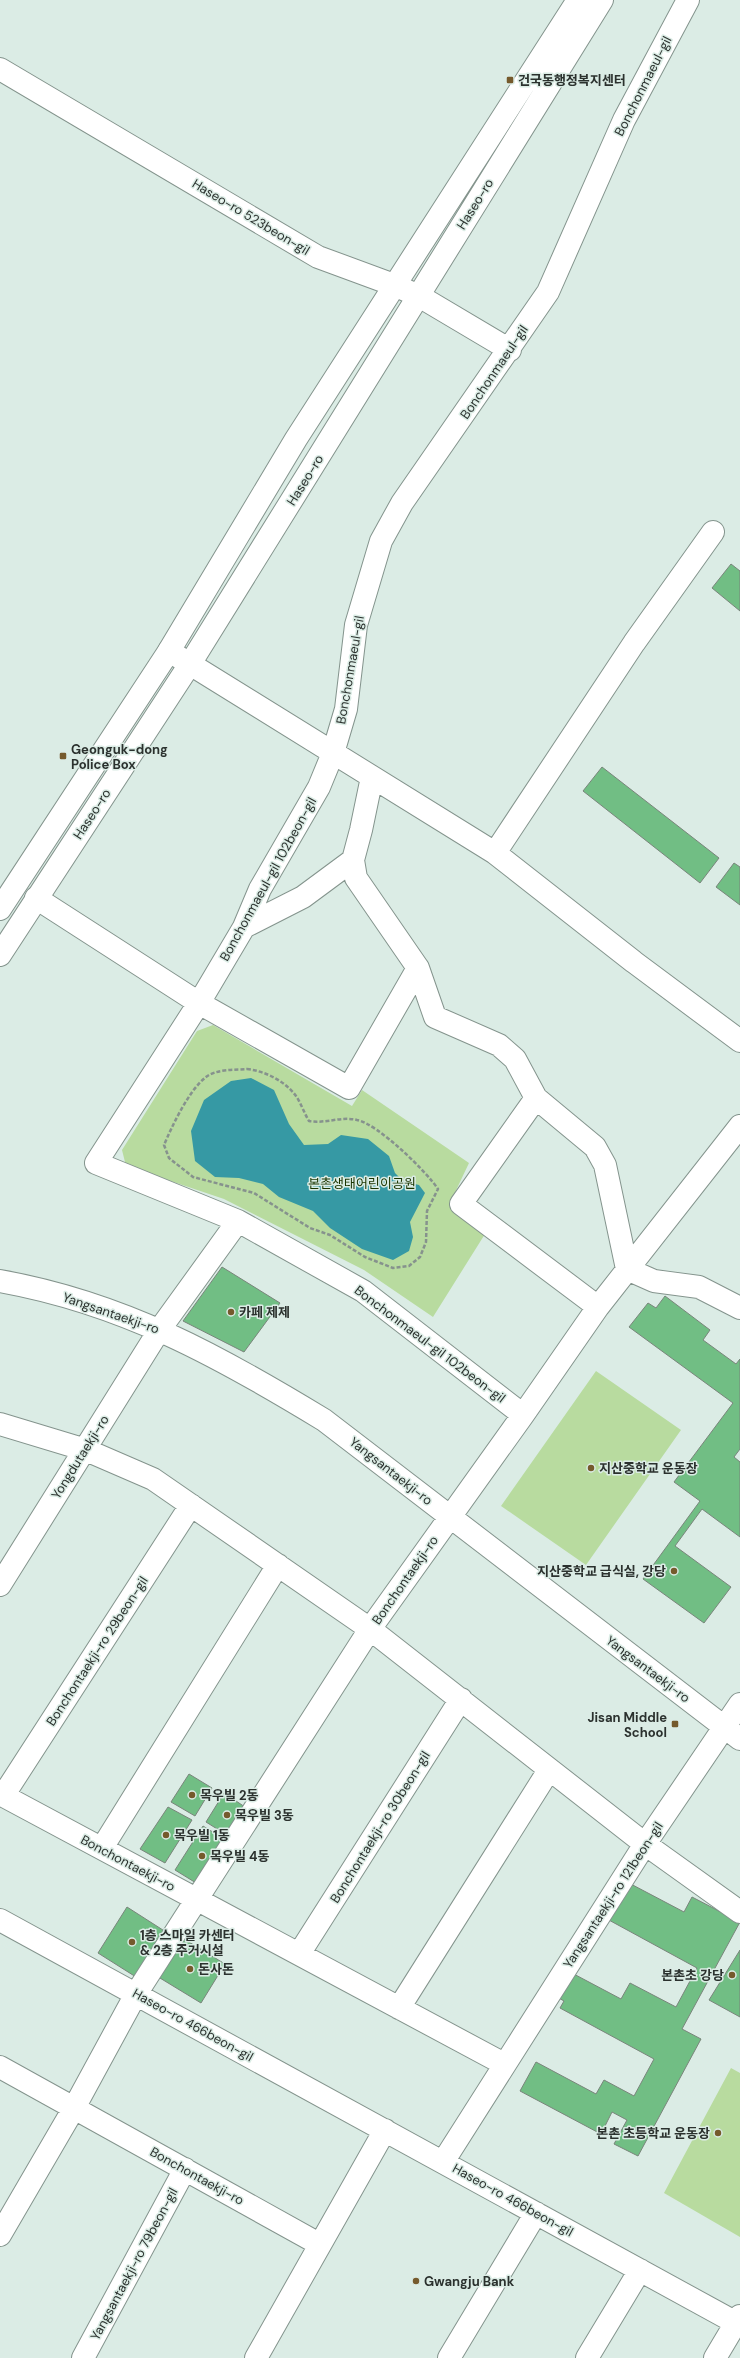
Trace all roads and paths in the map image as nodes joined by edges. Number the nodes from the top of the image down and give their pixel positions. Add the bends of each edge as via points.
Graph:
1 (578, 0) edge
2 (602, 0) edge
3 (688, 0) edge
4 (0, 69) edge
5 (394, 285) junction
6 (419, 296) junction
7 (510, 350) junction
8 (713, 532) dead end
9 (169, 651) junction
10 (190, 664) junction
11 (333, 753) junction
12 (372, 777) junction
13 (495, 853) junction
14 (353, 860) junction
15 (36, 898) junction
16 (0, 908) edge
17 (244, 927) junction
18 (0, 953) edge
19 (418, 968) junction
20 (199, 1003) junction
21 (740, 1041) edge
22 (259, 1070) joint
23 (536, 1098) junction
24 (740, 1126) edge
25 (238, 1221) junction
26 (627, 1269) junction
27 (0, 1281) edge
28 (598, 1306) junction
29 (740, 1308) edge
30 (160, 1329) junction
31 (523, 1415) junction
32 (0, 1424) edge
33 (86, 1450) junction
34 (192, 1505) junction
35 (450, 1517) junction
36 (278, 1565) junction
37 (0, 1585) edge
38 (370, 1629) junction
39 (461, 1699) junction
40 (740, 1704) edge
41 (733, 1733) edge
42 (549, 1770) junction
43 (2, 1795) edge
44 (645, 1844) junction
45 (102, 1848) junction
46 (196, 1899) junction
47 (740, 1912) edge
48 (0, 1920) edge
49 (299, 1954) junction
50 (136, 1994) junction
51 (399, 2008) junction
52 (504, 2064) junction
53 (0, 2066) edge
54 (74, 2108) junction
55 (385, 2130) junction
56 (443, 2162) junction
57 (185, 2169) junction
58 (536, 2213) junction
59 (0, 2235) edge
60 (319, 2244) junction
61 (640, 2270) junction
62 (739, 2321) edge
63 (83, 2358) edge
64 (256, 2358) edge
65 (449, 2358) edge
66 (587, 2358) edge
67 (715, 2358) edge

1 - 5 street, Haseo-ro
2 - 6 street, Haseo-ro
3 - 7 street, Bonchonmaeul-gil via 624,120 548,292
4 - 5 street, Haseo-ro 523beon-gil via 318,257
5 - 6 street, Haseo-ro 523beon-gil
5 - 9 street, Haseo-ro via 296,439
6 - 7 street, Haseo-ro 523beon-gil
6 - 10 street, Haseo-ro
7 - 11 street, Bonchonmaeul-gil via 402,503 381,541 356,625 346,709
8 - 13 street via 634,643
9 - 10 street
9 - 16 street, Haseo-ro
10 - 11 street
10 - 15 street, Haseo-ro
11 - 12 street
11 - 17 street, Bonchonmaeul-gil 102beon-gil via 319,787 260,889
12 - 13 street
12 - 14 street via 362,830
13 - 21 street
14 - 17 street via 303,897
14 - 19 street via 356,878
15 - 18 street, Haseo-ro
15 - 20 street
17 - 20 street, Bonchonmaeul-gil 102beon-gil
19 - 20 street via 349,1088
19 - 23 street via 435,1018 499,1045 514,1059
20 - 25 street, Bonchonmaeul-gil 102beon-gil via 96,1163
22 - 22 path via 280,1081 296,1096 309,1121 320,1123 357,1120 368,1124 392,1141 432,1181 438,1189 427,1211 426,1242 420,1257 409,1266 393,1268 365,1257 330,1236 310,1228 254,1193 193,1177 169,1158 164,1145 170,1131 187,1100 206,1077 225,1070
23 - 26 street via 596,1147 605,1165
23 - 28 street via 461,1204
24 - 26 street, Bonchontaekji-ro
25 - 30 street, Yongdutaekji-ro
25 - 31 street, Bonchonmaeul-gil 102beon-gil via 364,1291
26 - 28 street, Bonchontaekji-ro
26 - 29 street via 654,1281 699,1287
27 - 30 street, Yangsantaekji-ro via 32,1287 110,1310
28 - 31 street, Bonchontaekji-ro
30 - 33 street, Yongdutaekji-ro
30 - 35 street, Yangsantaekji-ro via 250,1375 324,1420
31 - 35 street, Bonchontaekji-ro
32 - 33 street
33 - 34 street via 153,1479
33 - 37 street, Yongdutaekji-ro
34 - 36 street
34 - 43 street, Bonchontaekji-ro 29beon-gil
35 - 38 street, Bonchontaekji-ro
35 - 41 street, Yangsantaekji-ro
36 - 38 street
36 - 45 street
38 - 39 street
38 - 46 street, Bonchontaekji-ro
39 - 42 street
39 - 49 street, Bonchontaekji-ro 30beon-gil
40 - 41 street, Yangsantaekji-ro 121beon-gil
41 - 44 street, Yangsantaekji-ro 121beon-gil
42 - 44 street
42 - 51 street
43 - 45 street, Bonchontaekji-ro
44 - 47 street
44 - 52 street, Yangsantaekji-ro 121beon-gil
45 - 46 street, Bonchontaekji-ro
46 - 49 street, Bonchontaekji-ro
46 - 50 street, Bonchontaekji-ro
48 - 50 street, Haseo-ro 466beon-gil
49 - 51 street, Bonchontaekji-ro
50 - 54 street, Bonchontaekji-ro
50 - 55 street, Haseo-ro 466beon-gil
51 - 52 street
52 - 56 street, Yangsantaekji-ro 121beon-gil
53 - 54 street, Bonchontaekji-ro
54 - 57 street, Bonchontaekji-ro
54 - 59 street, Bonchontaekji-ro
55 - 56 street, Haseo-ro 466beon-gil
55 - 60 street
56 - 58 street, Haseo-ro 466beon-gil
57 - 60 street, Bonchontaekji-ro
57 - 63 street, Yangsantaekji-ro 79beon-gil
58 - 61 street, Haseo-ro 466beon-gil
58 - 65 street
60 - 64 street
61 - 62 street, Haseo-ro 466beon-gil
61 - 66 street
62 - 67 street

